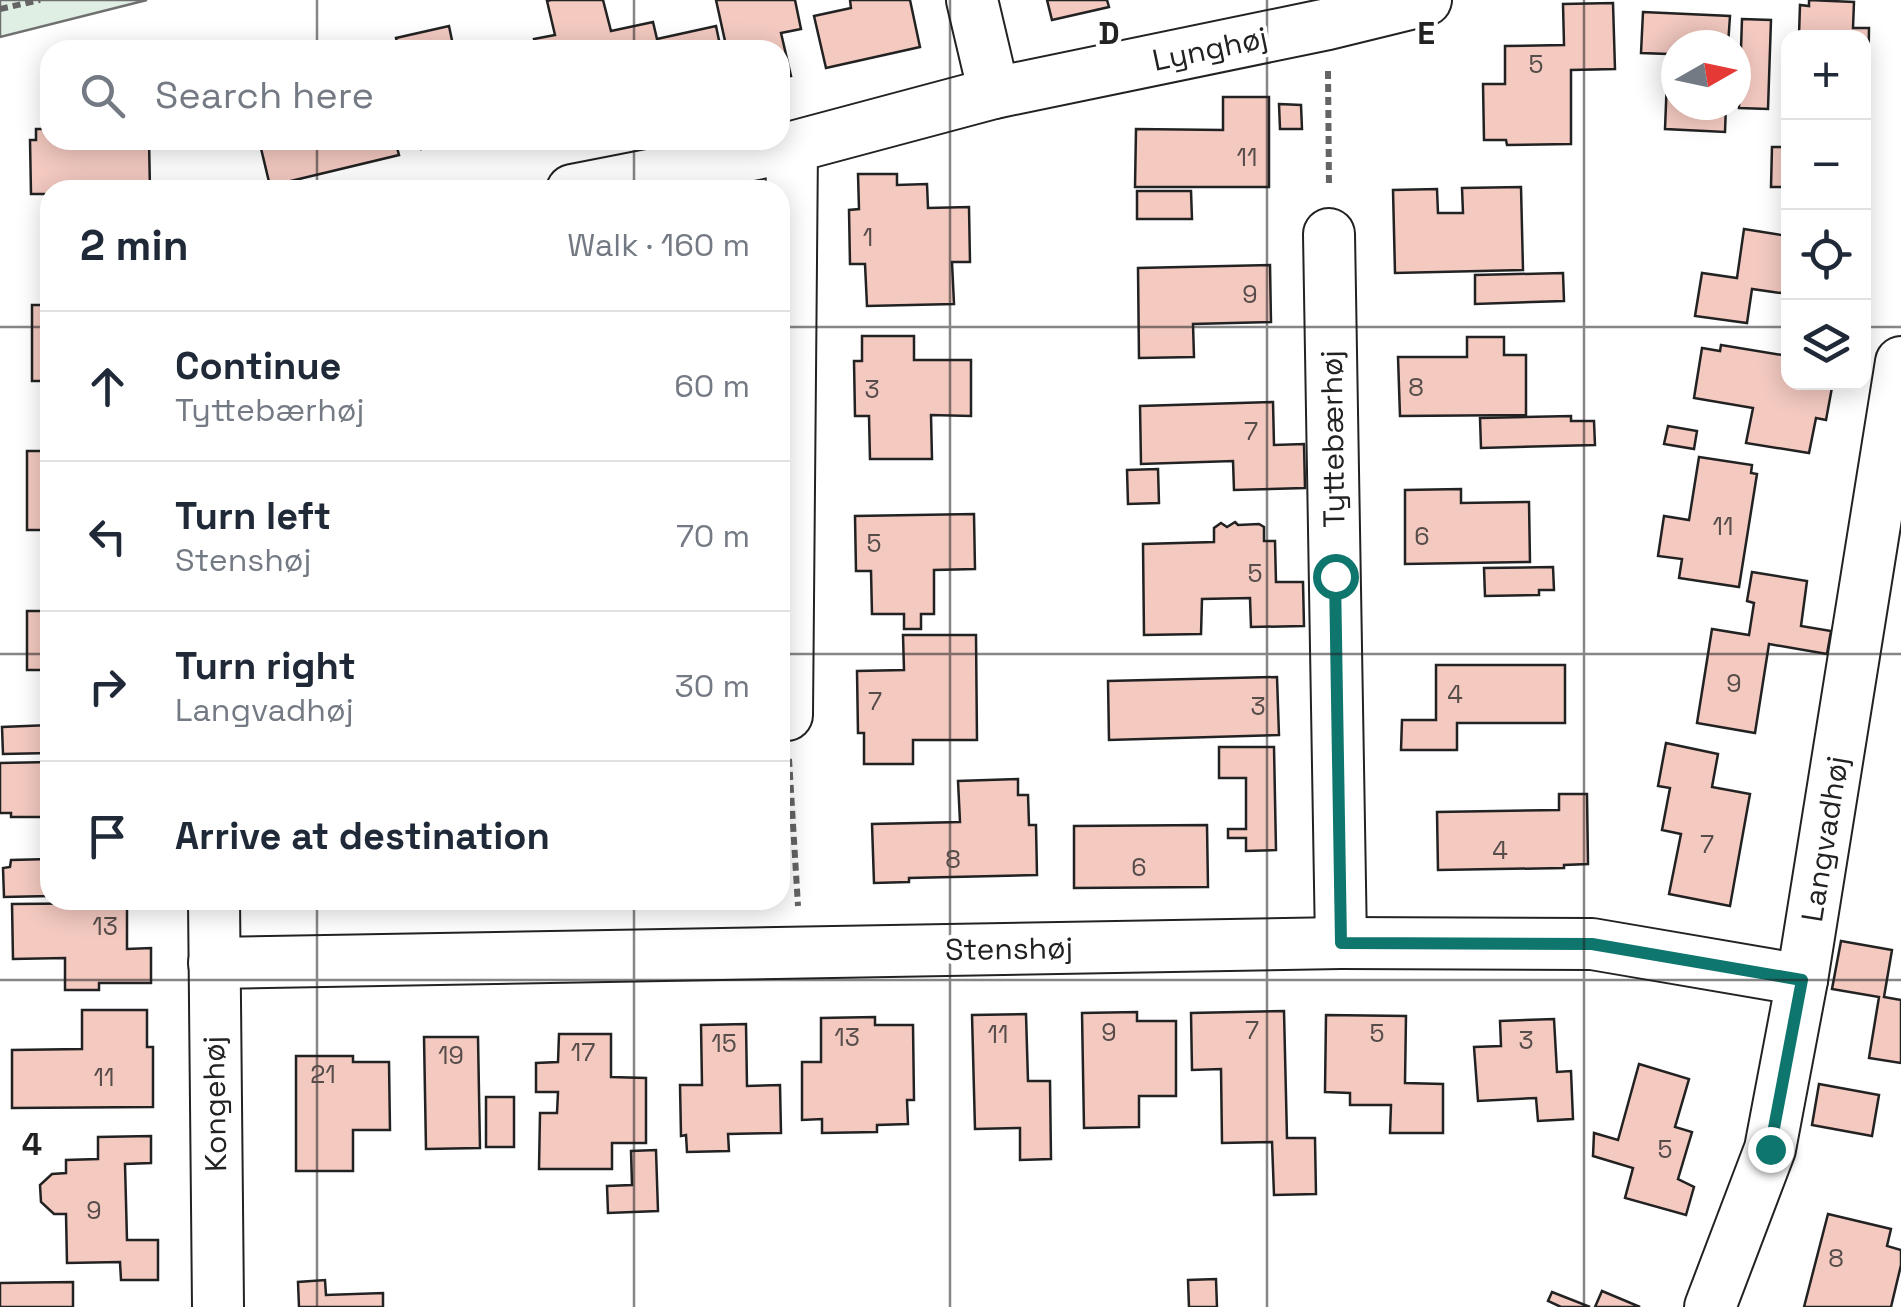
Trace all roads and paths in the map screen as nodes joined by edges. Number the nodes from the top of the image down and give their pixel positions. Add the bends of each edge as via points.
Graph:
1 (40, 0) edge
2 (972, 0) edge
3 (1426, 0) edge
4 (0, 9) edge
5 (1328, 24) junction
6 (994, 93) junction
7 (792, 147) joint
8 (777, 150) edge
9 (623, 180) edge
10 (1329, 234) joint
11 (1901, 362) edge
12 (790, 374) edge
13 (790, 766) edge
14 (214, 910) edge
15 (1341, 943) junction
16 (801, 952) junction
17 (214, 963) junction
18 (1802, 980) junction
19 (218, 1307) edge
20 (1710, 1307) edge

1 - 4 path
2 - 6 street
3 - 5 street, Lynghøj
5 - 6 street, Lynghøj
5 - 10 path
6 - 7 street, Lynghøj
7 - 12 street
8 - 9 street, Lynghøj
10 - 15 street, Tyttebærhøj
11 - 18 street, Langvadhøj
13 - 16 path
14 - 17 street, Kongehøj
15 - 16 street, Stenshøj
15 - 18 street, Stenshøj via 1592,944
16 - 17 street, Stenshøj
17 - 19 street, Kongehøj
18 - 20 street, Langvadhøj via 1770,1149

